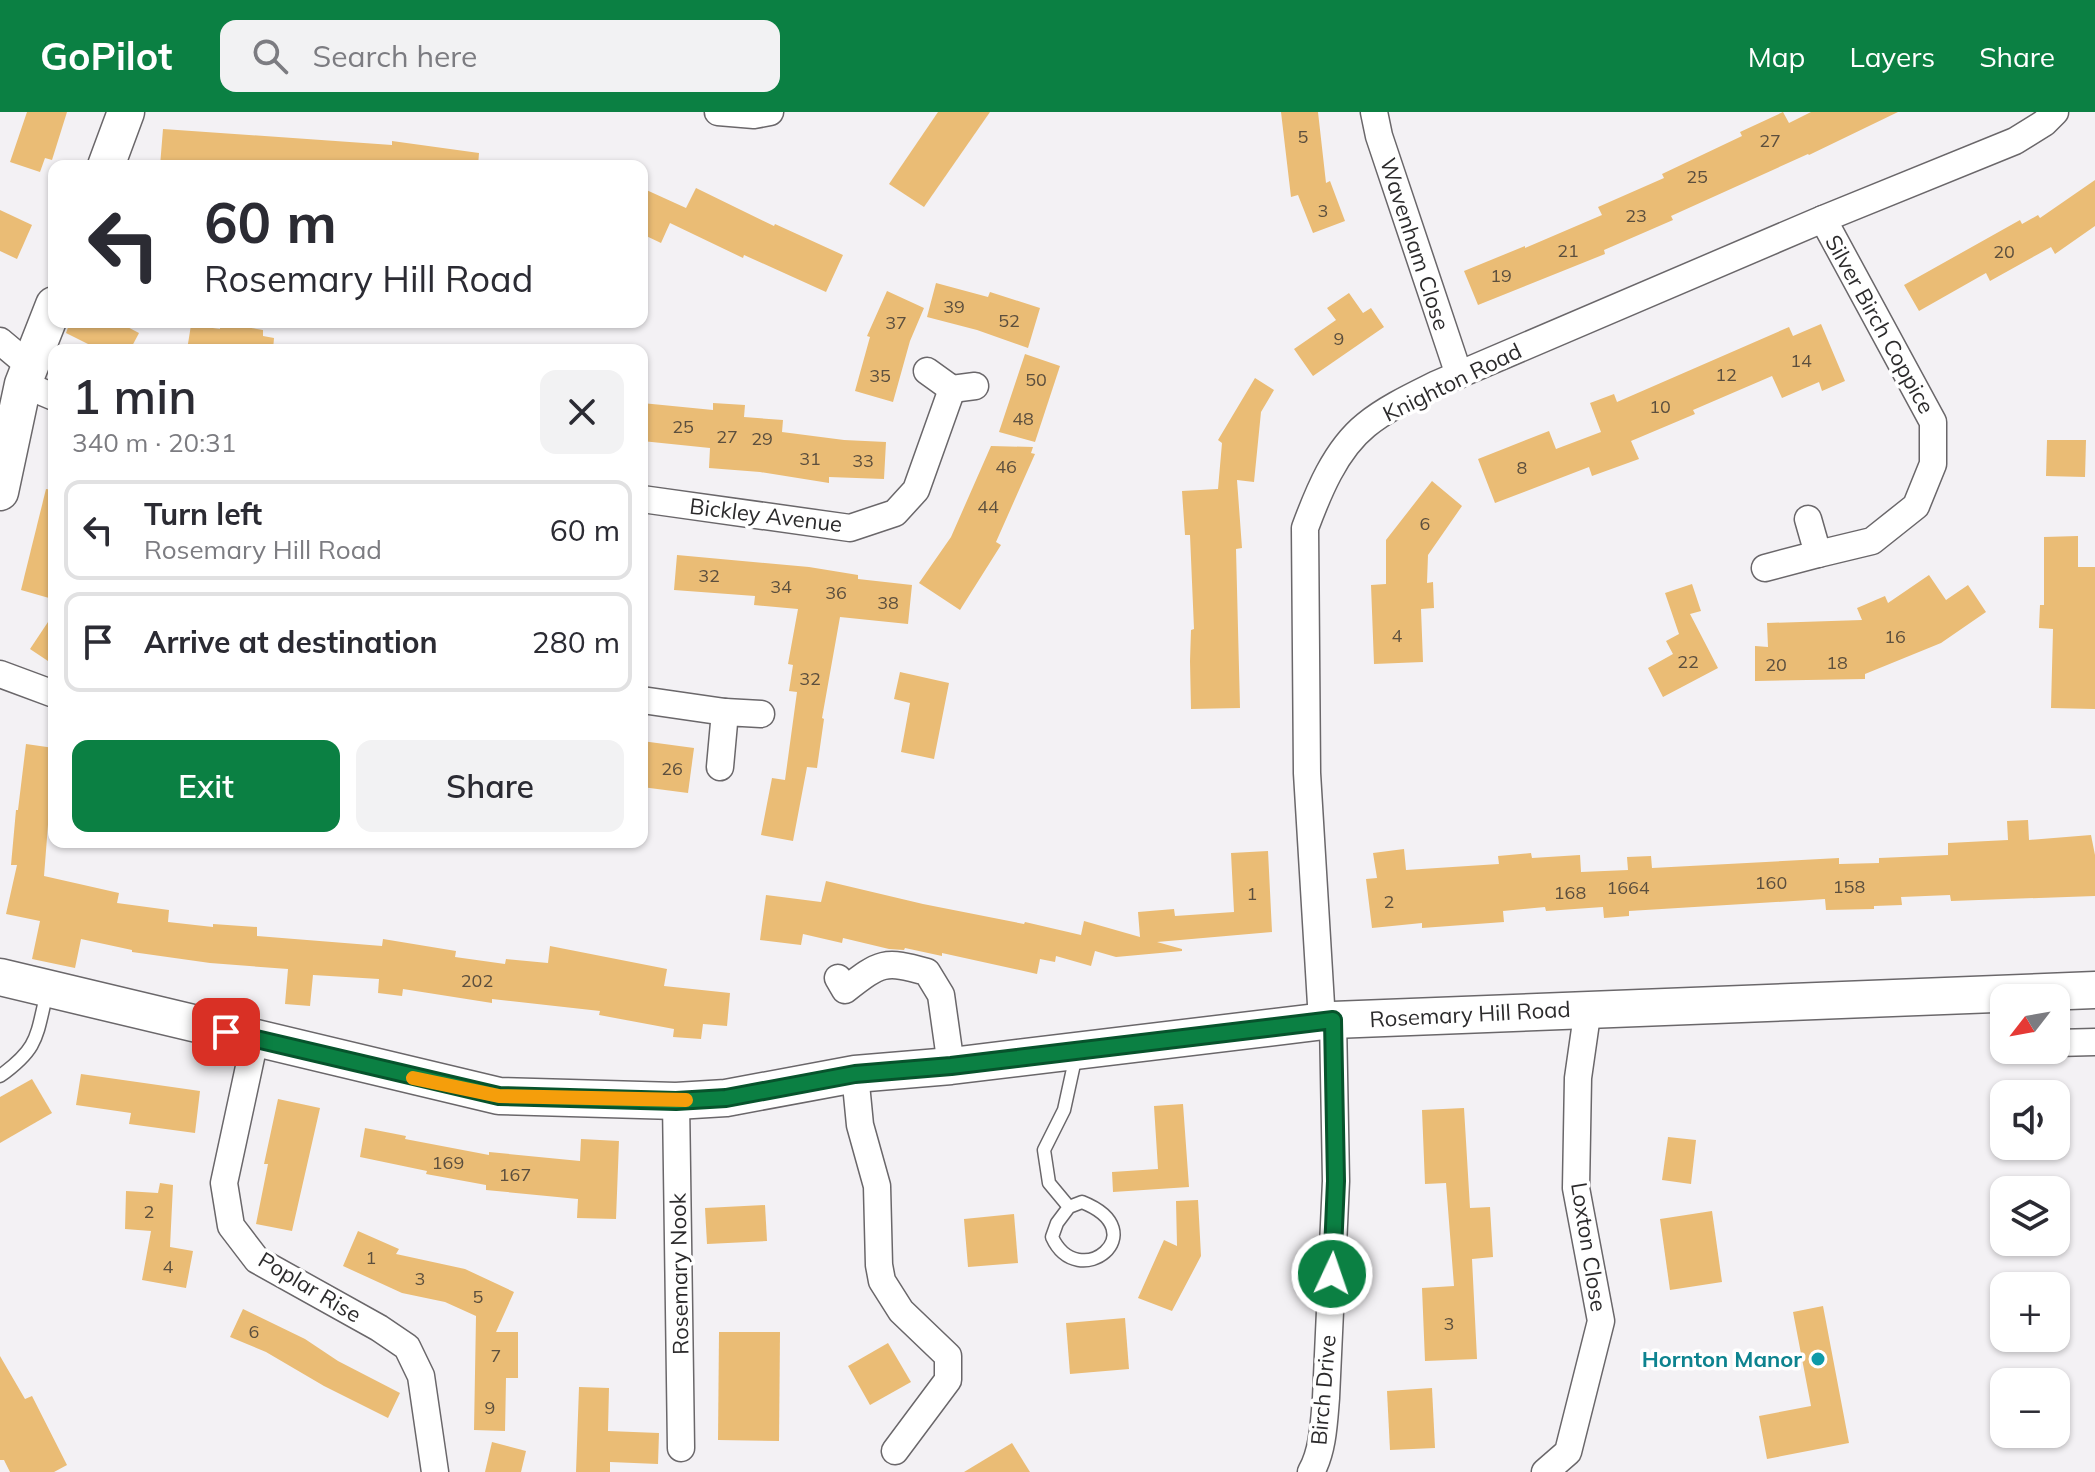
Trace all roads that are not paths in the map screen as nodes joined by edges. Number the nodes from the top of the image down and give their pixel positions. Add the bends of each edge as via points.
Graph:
1 (126, 112) edge
2 (718, 112) edge
3 (770, 112) edge
4 (1374, 112) edge
5 (2055, 112) edge
6 (108, 160) edge
7 (1823, 219) junction
8 (49, 328) edge
9 (0, 341) edge
10 (927, 371) dead end
11 (1459, 375) junction
12 (36, 382) edge
13 (0, 492) edge
14 (648, 500) edge
15 (1808, 519) dead end
16 (1818, 554) junction
17 (1765, 568) dead end
18 (0, 674) edge
19 (48, 692) edge
20 (648, 701) edge
21 (725, 712) junction
22 (761, 714) dead end
23 (720, 767) dead end
24 (0, 977) edge
25 (838, 978) dead end
26 (48, 989) junction
27 (2095, 990) edge
28 (2070, 992) edge
29 (1990, 996) edge
30 (1588, 1008) junction
31 (1327, 1020) junction
32 (255, 1039) junction
33 (2095, 1042) edge
34 (2070, 1043) edge
35 (1076, 1052) junction
36 (951, 1066) junction
37 (855, 1074) junction
38 (0, 1076) edge
39 (676, 1101) junction
40 (1069, 1207) junction
41 (681, 1448) dead end
42 (895, 1451) dead end
43 (435, 1472) edge
44 (1311, 1472) edge
45 (1545, 1472) edge

1 - 6 main road
2 - 3 street
4 - 11 street, Wavenham Close
5 - 7 street, Knighton Road via 2015,141
7 - 11 street, Knighton Road
7 - 16 street, Silver Birch Coppice via 1933,422 1933,464 1916,506 1872,541
8 - 12 main road
9 - 12 street
10 - 14 street, Bickley Avenue via 964,388 916,490 895,513 850,528
11 - 31 street, Knighton Road via 1395,405 1364,427 1338,458 1305,528 1307,773
12 - 13 main road
15 - 16 street
16 - 17 street, Silver Birch Coppice
18 - 19 street
20 - 21 street
21 - 22 street
21 - 23 street
24 - 26 main road, Rosemary Hill Road
25 - 36 street via 845,990 870,971 894,963 927,972 941,995
26 - 32 main road, Rosemary Hill Road
26 - 38 lane via 34,1043
27 - 28 main road, Rosemary Hill Road
29 - 30 main road, Rosemary Hill Road
30 - 31 main road, Rosemary Hill Road
30 - 45 street, Loxton Close via 1578,1078 1576,1188 1601,1321 1568,1452
31 - 35 main road, Rosemary Hill Road
31 - 44 street, Birch Drive via 1336,1181 1323,1429
32 - 39 main road, Rosemary Hill Road via 499,1096
32 - 43 street, Poplar Rise via 224,1183 231,1226 257,1260 407,1347 421,1376
33 - 34 street
35 - 36 main road, Rosemary Hill Road
35 - 40 lane via 1064,1110 1044,1150 1049,1183
36 - 37 main road, Rosemary Hill Road
37 - 39 main road, Rosemary Hill Road via 726,1098
37 - 42 street via 860,1125 877,1186 882,1281 901,1311 948,1356 948,1380
39 - 41 street, Rosemary Nook
40 - 40 lane via 1052,1237 1058,1250 1078,1259 1100,1257 1112,1242 1112,1224 1082,1202

